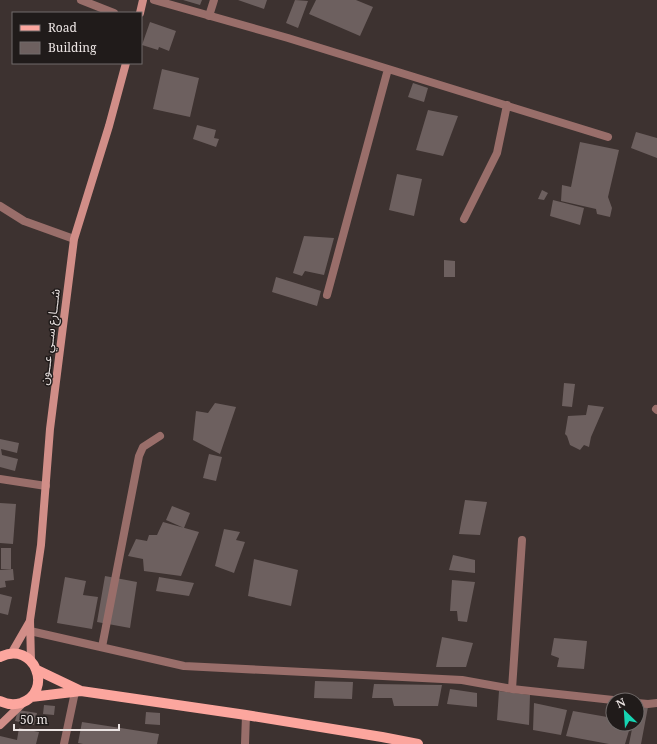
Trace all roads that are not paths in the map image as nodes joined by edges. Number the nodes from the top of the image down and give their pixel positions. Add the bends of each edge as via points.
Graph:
1 (81, 0) edge
2 (143, 0) edge
3 (154, 0) edge
4 (214, 0) edge
5 (111, 12) edge
6 (140, 12) edge
7 (209, 16) junction
8 (126, 64) edge
9 (388, 69) junction
10 (507, 105) junction
11 (608, 136) dead end
12 (0, 206) edge
13 (464, 220) dead end
14 (74, 239) junction
15 (327, 295) dead end
16 (160, 436) dead end
17 (0, 479) edge
18 (46, 486) junction
19 (522, 540) dead end
20 (30, 620) junction
21 (30, 632) junction
22 (102, 647) junction
23 (11, 654) junction
24 (0, 657) edge
25 (31, 661) junction
26 (37, 670) junction
27 (512, 689) junction
28 (78, 691) junction
29 (27, 699) junction
30 (605, 699) edge
31 (0, 702) edge
32 (657, 703) edge
33 (645, 704) edge
34 (246, 715) junction
35 (0, 725) edge
36 (64, 744) edge
37 (245, 744) edge
38 (418, 744) edge

1 - 5 street
2 - 6 street
3 - 7 street
4 - 7 street
7 - 9 street
8 - 14 street, شــــارع ســي عـــون
9 - 10 street
9 - 15 street
10 - 11 street
10 - 13 street via 497,153
12 - 14 street via 24,221
14 - 18 street, شــــارع ســي عـــون via 50,429
16 - 22 street via 143,447 139,456
17 - 18 street
18 - 20 street, شــــارع ســي عـــون via 41,545
19 - 27 street
20 - 21 street
20 - 23 street
21 - 22 street
21 - 25 street
22 - 27 street via 184,666 462,680
23 - 24 main road
23 - 25 main road via 22,655
25 - 26 main road
26 - 28 main road
26 - 29 main road via 38,684
27 - 30 street
28 - 29 main road
28 - 34 main road
28 - 36 street
29 - 31 main road via 17,704
29 - 35 street
32 - 33 street
34 - 37 street
34 - 38 main road

